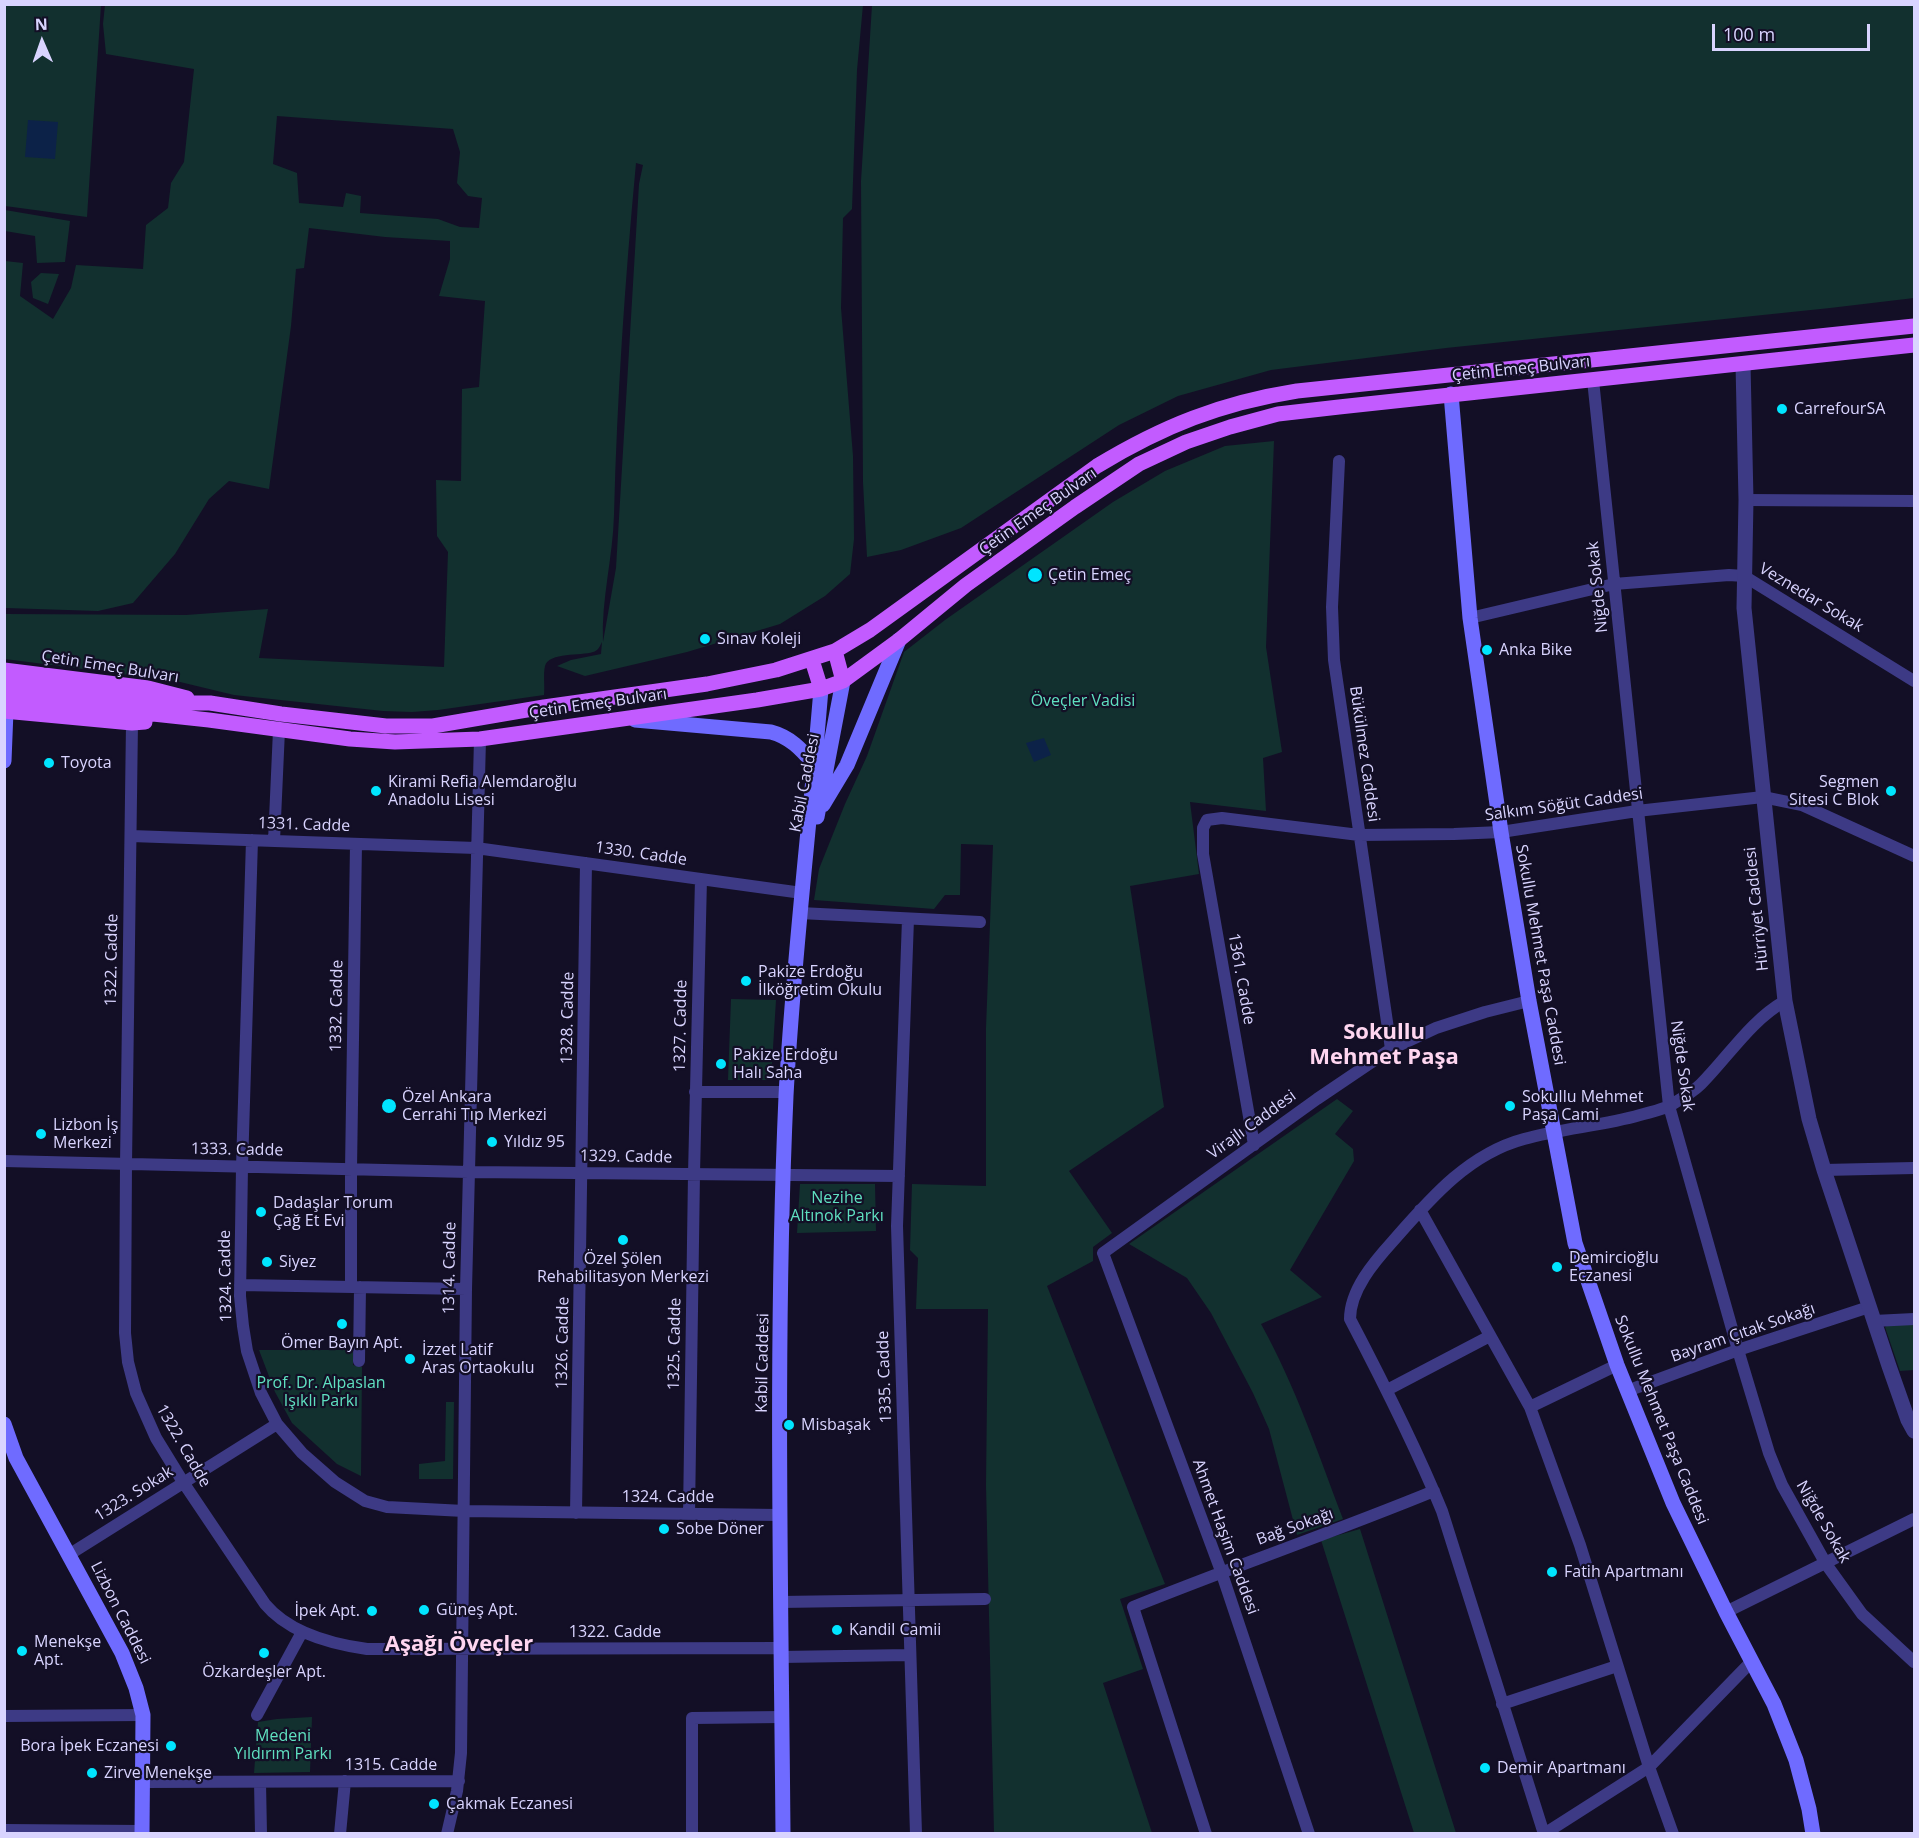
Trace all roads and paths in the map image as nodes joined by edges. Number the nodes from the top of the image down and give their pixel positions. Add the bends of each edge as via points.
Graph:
1 (1914, 326) edge
2 (1914, 345) edge
3 (1743, 364) junction
4 (1450, 375) junction
5 (1593, 380) junction
6 (1451, 394) junction
7 (1339, 461) dead end
8 (1746, 500) junction
9 (1914, 501) edge
10 (1744, 576) junction
11 (1614, 584) junction
12 (1470, 618) junction
13 (899, 640) junction
14 (835, 651) junction
15 (812, 660) junction
16 (4, 670) edge
17 (843, 681) junction
18 (1914, 681) edge
19 (4, 683) edge
20 (821, 689) junction
21 (210, 703) junction
22 (5, 706) edge
23 (617, 719) junction
24 (209, 720) junction
25 (132, 723) junction
26 (279, 730) junction
27 (480, 739) junction
28 (4, 761) edge
29 (814, 764) junction
30 (1763, 797) junction
31 (1637, 811) junction
32 (818, 812) junction
33 (1207, 820) joint
34 (1501, 832) junction
35 (1359, 835) junction
36 (130, 836) junction
37 (252, 840) junction
38 (274, 841) junction
39 (356, 844) junction
40 (476, 848) junction
41 (1914, 856) edge
42 (586, 863) junction
43 (701, 879) junction
44 (802, 893) junction
45 (800, 913) junction
46 (908, 919) junction
47 (980, 922) dead end
48 (1785, 1000) junction
49 (1529, 1001) junction
50 (1391, 1050) junction
51 (695, 1092) junction
52 (787, 1092) junction
53 (1669, 1106) junction
54 (1554, 1133) junction
55 (1254, 1144) junction
56 (4, 1161) edge
57 (126, 1164) junction
58 (242, 1167) junction
59 (1914, 1168) edge
60 (351, 1169) junction
61 (1824, 1170) junction
62 (469, 1172) junction
63 (582, 1173) junction
64 (694, 1174) junction
65 (783, 1175) junction
66 (899, 1176) junction
67 (1420, 1210) junction
68 (1103, 1253) joint
69 (240, 1285) junction
70 (355, 1287) junction
71 (466, 1289) junction
72 (1872, 1314) junction
73 (1914, 1319) edge
74 (1490, 1336) junction
75 (1738, 1350) junction
76 (359, 1361) dead end
77 (1617, 1365) junction
78 (1387, 1390) junction
79 (1628, 1391) junction
80 (1530, 1407) junction
81 (277, 1424) junction
82 (5, 1429) edge
83 (1914, 1431) edge
84 (183, 1482) junction
85 (1434, 1491) junction
86 (464, 1511) junction
87 (576, 1513) junction
88 (689, 1514) junction
89 (779, 1515) junction
90 (1914, 1519) edge
91 (70, 1554) junction
92 (1826, 1564) junction
93 (1221, 1571) junction
94 (985, 1599) dead end
95 (908, 1600) junction
96 (780, 1602) junction
97 (1726, 1612) junction
98 (302, 1632) junction
99 (462, 1649) junction
100 (780, 1652) junction
101 (910, 1654) junction
102 (1752, 1661) junction
103 (1914, 1662) edge
104 (1617, 1666) junction
105 (1502, 1704) junction
106 (4, 1705) edge
107 (143, 1715) junction
108 (257, 1715) dead end
109 (8, 1716) edge
110 (782, 1717) junction
111 (1649, 1767) junction
112 (345, 1781) junction
113 (459, 1781) junction
114 (143, 1782) junction
115 (260, 1782) junction
116 (5, 1831) edge
117 (142, 1832) edge
118 (261, 1833) edge
119 (340, 1833) edge
120 (447, 1833) edge
121 (692, 1833) edge
122 (783, 1833) edge
123 (916, 1833) edge
124 (1206, 1833) edge
125 (1309, 1833) edge
126 (1544, 1833) edge
127 (1673, 1833) edge
128 (1813, 1833) edge

1 - 4 main road, Çetin Emeç Bulvarı
2 - 3 main road, Çetin Emeç Bulvarı
3 - 5 main road, Çetin Emeç Bulvarı
3 - 8 street, Hürriyet Caddesi
4 - 6 main road
4 - 14 main road, Çetin Emeç Bulvarı via 1260,397 1172,425 1097,466 870,630
5 - 6 main road, Çetin Emeç Bulvarı
5 - 11 street, Niğde Sokak
6 - 12 main road, Sokullu Mehmet Paşa Caddesi
6 - 13 main road, Çetin Emeç Bulvarı via 1278,414 1186,442 1138,465 1075,507 966,585
7 - 35 street, Bükülmez Caddesi via 1332,641
8 - 9 street
8 - 10 street, Hürriyet Caddesi
10 - 11 street, Veznedar Sokak
10 - 18 street, Veznedar Sokak
10 - 30 street, Hürriyet Caddesi
11 - 12 street, Veznedar Sokak
11 - 31 street, Niğde Sokak
12 - 34 main road, Sokullu Mehmet Paşa Caddesi
13 - 17 main road, Çetin Emeç Bulvarı
13 - 32 main road via 847,765
14 - 15 main road, Çetin Emeç Bulvarı
14 - 17 main road
15 - 20 main road
15 - 21 main road, Çetin Emeç Bulvarı via 707,684 433,726 386,726
16 - 21 main road, Çetin Emeç Bulvarı via 148,688
17 - 20 main road, Çetin Emeç Bulvarı
17 - 32 main road, Kabil Caddesi
19 - 21 main road, Çetin Emeç Bulvarı via 160,703
20 - 23 main road, Çetin Emeç Bulvarı
20 - 29 main road, Kabil Caddesi
22 - 24 main road, Çetin Emeç Bulvarı
22 - 25 main road, Çetin Emeç Bulvarı
22 - 28 main road
23 - 27 main road, Çetin Emeç Bulvarı
23 - 29 main road via 771,732 798,746
24 - 25 main road, Çetin Emeç Bulvarı
24 - 26 main road, Çetin Emeç Bulvarı
25 - 36 street, 1322. Cadde
26 - 27 main road, Çetin Emeç Bulvarı via 395,742
26 - 38 street
27 - 40 street, 1314. Cadde
29 - 44 main road, Kabil Caddesi
30 - 31 street, Salkım Söğüt Caddesi
30 - 41 street, Salkım Söğüt Caddesi via 1802,806
30 - 48 street, Hürriyet Caddesi
31 - 34 street, Salkım Söğüt Caddesi
31 - 53 street, Niğde Sokak
32 - 44 main road, Kabil Caddesi
33 - 35 street, Salkım Söğüt Caddesi via 1222,818
33 - 55 street, 1361. Cadde via 1203,828 1203,854
34 - 35 street, Salkım Söğüt Caddesi
34 - 49 main road, Sokullu Mehmet Paşa Caddesi
35 - 50 street, Bükülmez Caddesi
36 - 37 street, 1331. Cadde
36 - 57 street, 1322. Cadde
37 - 38 street, 1331. Cadde
37 - 58 street, 1324. Cadde
38 - 39 street, 1331. Cadde
39 - 40 street, 1331. Cadde
39 - 60 street, 1332. Cadde
40 - 42 street, 1330. Cadde
40 - 62 street, 1314. Cadde
42 - 43 street, 1330. Cadde
42 - 63 street, 1328. Cadde
43 - 44 street, 1330. Cadde
43 - 51 street, 1327. Cadde
44 - 45 main road, Kabil Caddesi
45 - 46 street
45 - 52 main road, Kabil Caddesi
46 - 47 street
46 - 66 street, 1335. Cadde
48 - 53 street via 1769,1010 1699,1086
48 - 61 street, Hürriyet Caddesi via 1809,1119
49 - 50 street, Virajlı Caddesi via 1436,1028
49 - 54 main road, Sokullu Mehmet Paşa Caddesi
50 - 55 street, Virajlı Caddesi
51 - 52 street
51 - 64 street, 1327. Cadde
52 - 65 main road, Kabil Caddesi
53 - 54 street via 1614,1123
53 - 75 street, Niğde Sokak
54 - 67 street via 1502,1146 1471,1163
54 - 77 main road, Sokullu Mehmet Paşa Caddesi via 1575,1243
55 - 68 street, Virajlı Caddesi
56 - 57 street, 1333. Cadde
57 - 58 street, 1333. Cadde
57 - 84 street, 1322. Cadde via 128,1362 149,1424
58 - 60 street, 1333. Cadde
58 - 69 street, 1324. Cadde
59 - 61 street
60 - 62 street, 1333. Cadde
60 - 70 street, 1332. Cadde
61 - 72 street, Hürriyet Caddesi
62 - 63 street, 1329. Cadde
62 - 71 street, 1314. Cadde
63 - 64 street, 1329. Cadde
63 - 87 street, 1326. Cadde
64 - 65 street, 1329. Cadde
64 - 88 street, 1325. Cadde
65 - 66 street, 1329. Cadde
65 - 89 main road, Kabil Caddesi
66 - 95 street, 1335. Cadde via 897,1227
67 - 74 street
67 - 78 street via 1381,1254 1359,1286 1350,1310 1350,1319
68 - 93 street, Ahmet Haşim Caddesi
69 - 70 street
69 - 81 street, 1324. Cadde via 248,1351 261,1393
70 - 71 street
70 - 76 street, 1332. Cadde
71 - 86 street, 1314. Cadde
72 - 73 street, Bayram Çıtak Sokağı
72 - 75 street, Bayram Çıtak Sokağı
72 - 83 street, Hürriyet Caddesi
74 - 78 street
74 - 80 street
75 - 79 street, Bayram Çıtak Sokağı
75 - 92 street, Niğde Sokak via 1782,1485
77 - 79 main road, Sokullu Mehmet Paşa Caddesi
77 - 80 street
78 - 85 street
79 - 97 main road, Sokullu Mehmet Paşa Caddesi via 1673,1503
80 - 104 street via 1580,1545
81 - 84 street, 1323. Sokak
81 - 86 street, 1324. Cadde via 335,1482 365,1501 395,1508
82 - 91 main road, Lizbon Caddesi via 16,1458
84 - 91 street, 1323. Sokak
84 - 98 street, 1322. Cadde via 265,1604
85 - 93 street, Bağ Sokağı via 1360,1522
85 - 105 street
86 - 87 street, 1324. Cadde
86 - 99 street, 1314. Cadde
87 - 88 street, 1324. Cadde
88 - 89 street, 1324. Cadde
89 - 96 main road, Kabil Caddesi
90 - 92 street
91 - 107 main road, Lizbon Caddesi via 122,1653
92 - 97 street
92 - 103 street, Niğde Sokak via 1863,1614
93 - 124 street, Bağ Sokağı via 1133,1607
93 - 125 street, Ahmet Haşim Caddesi
94 - 95 street
95 - 96 street
95 - 101 street, 1335. Cadde
96 - 100 main road, Kabil Caddesi
97 - 102 main road, Sokullu Mehmet Paşa Caddesi
98 - 99 street, 1322. Cadde via 367,1648
98 - 108 street
99 - 100 street, 1322. Cadde
99 - 113 street, 1314. Cadde
100 - 101 street, 1322. Cadde
100 - 110 main road, Kabil Caddesi
101 - 123 street, 1335. Cadde
102 - 111 street
102 - 128 main road, Sokullu Mehmet Paşa Caddesi via 1796,1760
104 - 105 street
104 - 111 street
105 - 126 street
106 - 109 street
107 - 109 street
107 - 114 main road, Lizbon Caddesi
110 - 121 street via 692,1718
110 - 122 main road, Kabil Caddesi
111 - 126 street
111 - 127 street
112 - 113 street, 1315. Cadde
112 - 115 street, 1315. Cadde
112 - 119 street
113 - 120 street, 1314. Cadde
114 - 115 street, 1315. Cadde
114 - 117 main road, Lizbon Caddesi
115 - 118 street
116 - 117 street

